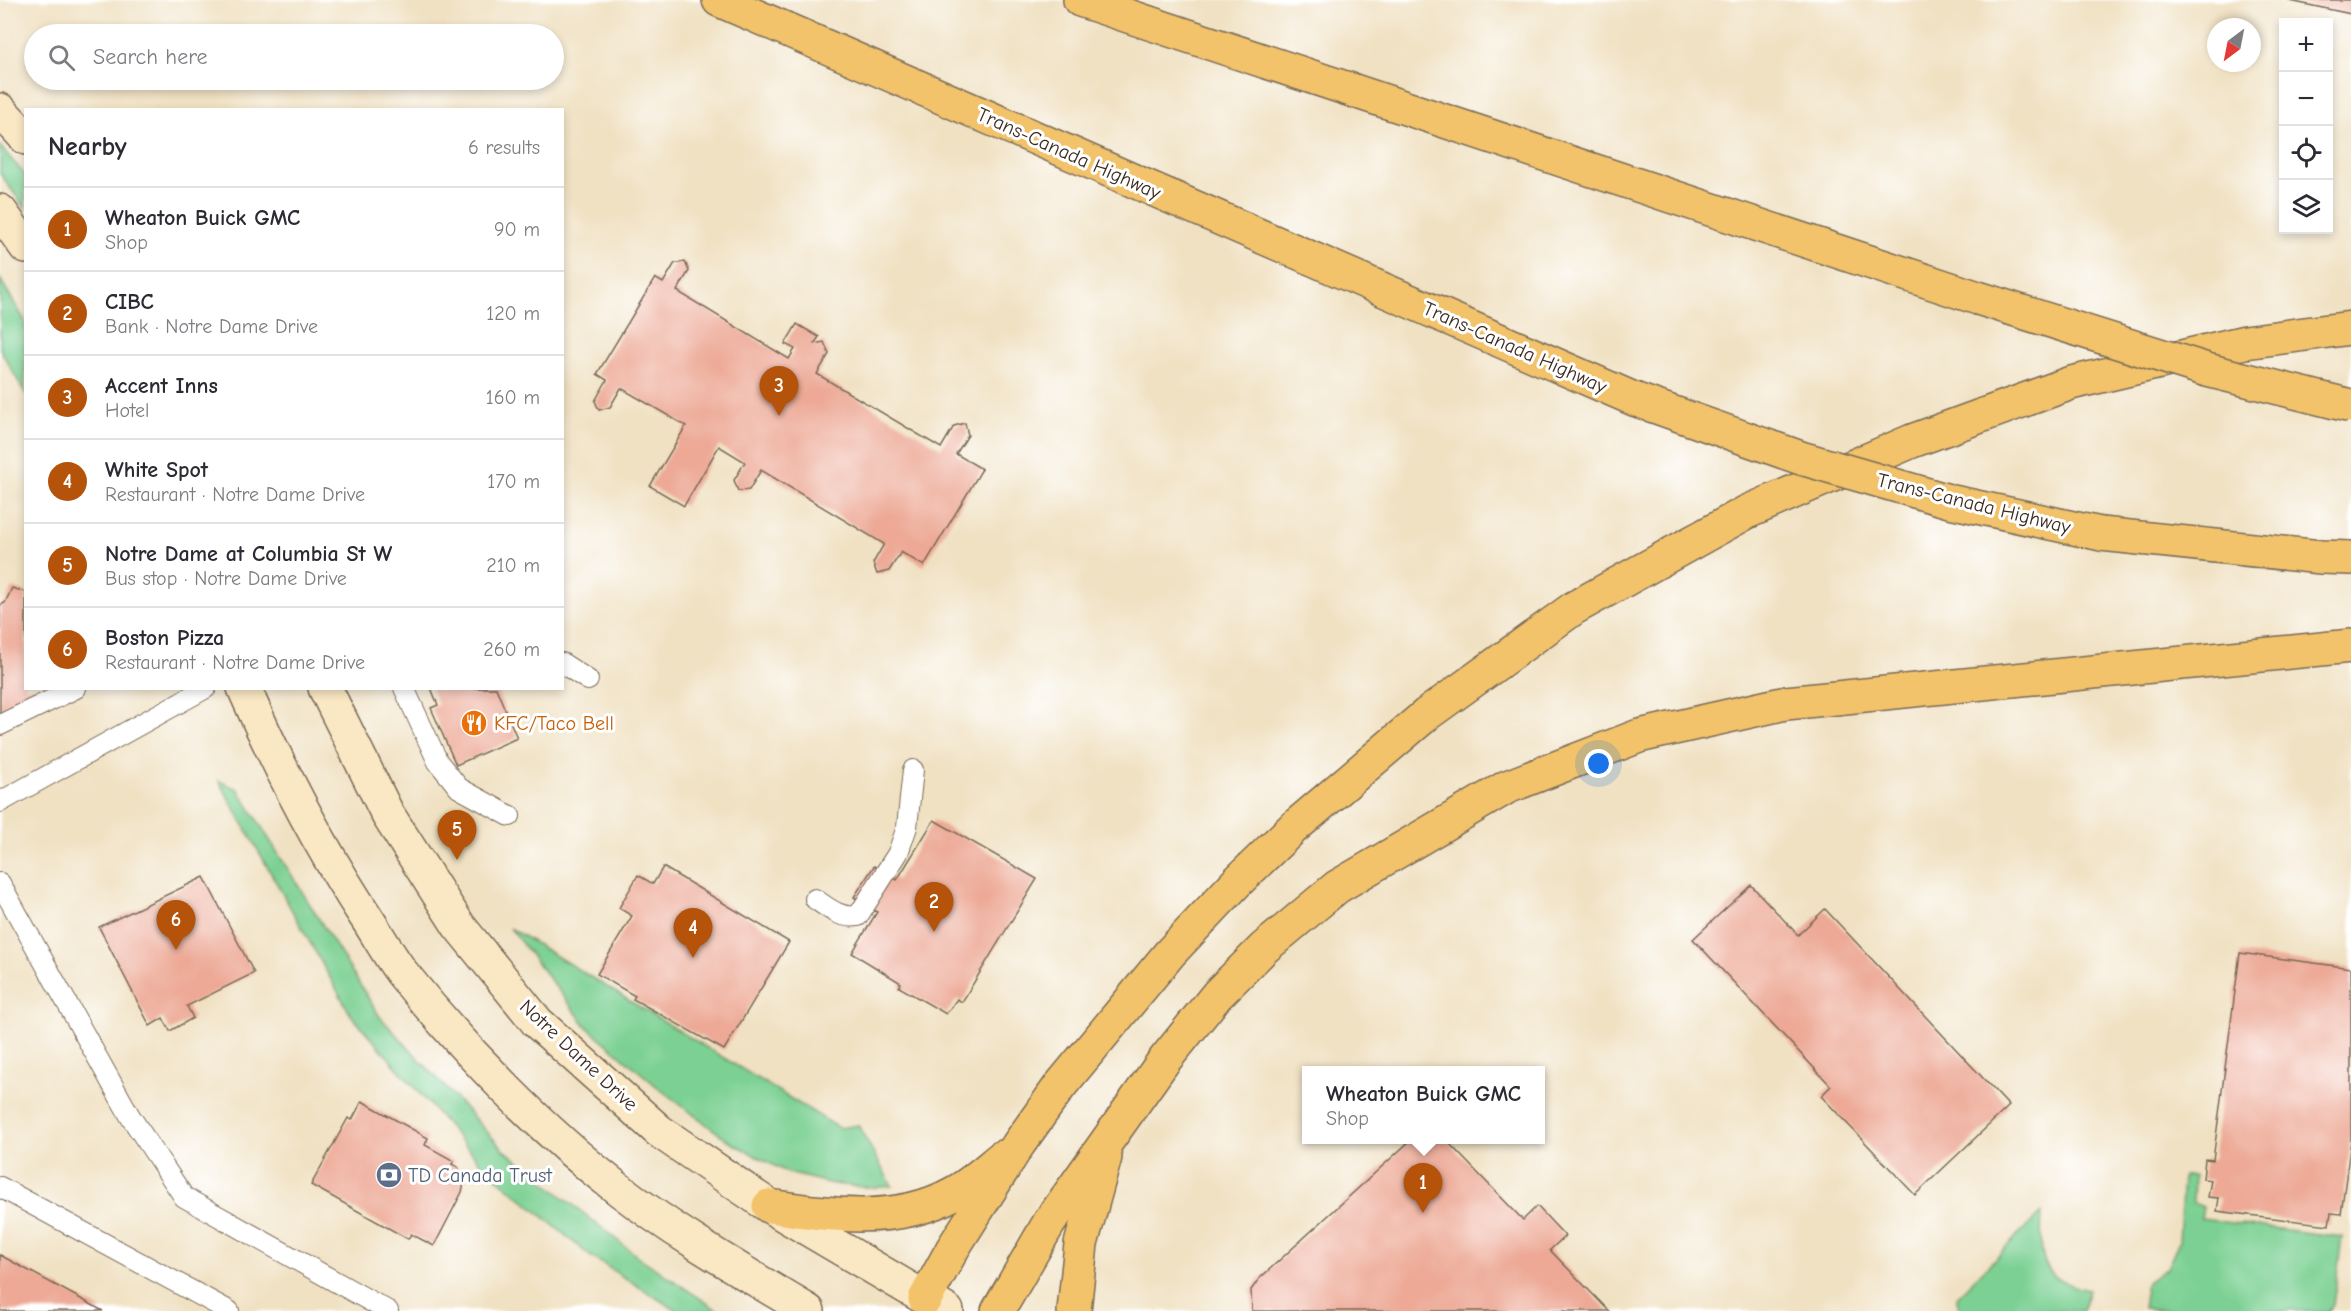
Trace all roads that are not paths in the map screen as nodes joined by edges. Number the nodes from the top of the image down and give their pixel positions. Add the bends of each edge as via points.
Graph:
1 (719, 0) edge
2 (1080, 0) edge
3 (0, 110) edge
4 (24, 136) edge
5 (0, 212) edge
6 (24, 244) edge
7 (2351, 327) edge
8 (2351, 406) edge
9 (2351, 558) edge
10 (2351, 646) edge
11 (564, 664) edge
12 (588, 680) dead end
13 (72, 690) edge
14 (202, 690) edge
15 (245, 690) edge
16 (326, 690) edge
17 (405, 690) edge
18 (0, 725) edge
19 (913, 770) dead end
20 (0, 802) edge
21 (510, 816) dead end
22 (0, 883) edge
23 (815, 899) dead end
24 (1111, 1134) junction
25 (1018, 1145) junction
26 (0, 1187) edge
27 (769, 1206) junction
28 (751, 1277) junction
29 (930, 1307) edge
30 (229, 1311) edge
31 (388, 1311) edge
32 (774, 1311) edge
33 (808, 1311) edge
34 (998, 1311) edge
35 (1074, 1311) edge

1 - 9 highway, Trans-Canada Highway, bridge via 1634,399 1824,465 1949,501 2101,534
2 - 8 highway, bridge via 1978,298 2207,370
3 - 4 main road
5 - 6 main road
7 - 25 highway via 2245,342 2060,387 1912,441 1747,512 1574,608 1427,714 1292,829 1238,881 1112,1022
10 - 24 highway via 1786,703 1639,736 1507,787 1337,887 1264,948 1217,995
11 - 12 lane
13 - 18 lane
14 - 20 lane
15 - 28 main road via 268,744 327,857 402,973 484,1065 555,1135 621,1192
16 - 27 main road, Notre Dame Drive via 388,815 459,926 537,1022 659,1131
17 - 21 lane via 438,762 459,788
19 - 23 lane via 907,827 898,853 858,916 849,918
22 - 31 lane via 130,1116 184,1197
24 - 34 highway via 1048,1223
24 - 35 highway via 1081,1244
25 - 27 highway via 954,1193 901,1213 831,1215
25 - 29 highway
26 - 30 lane
27 - 29 main road, Notre Dame Drive
28 - 32 main road
28 - 33 main road

